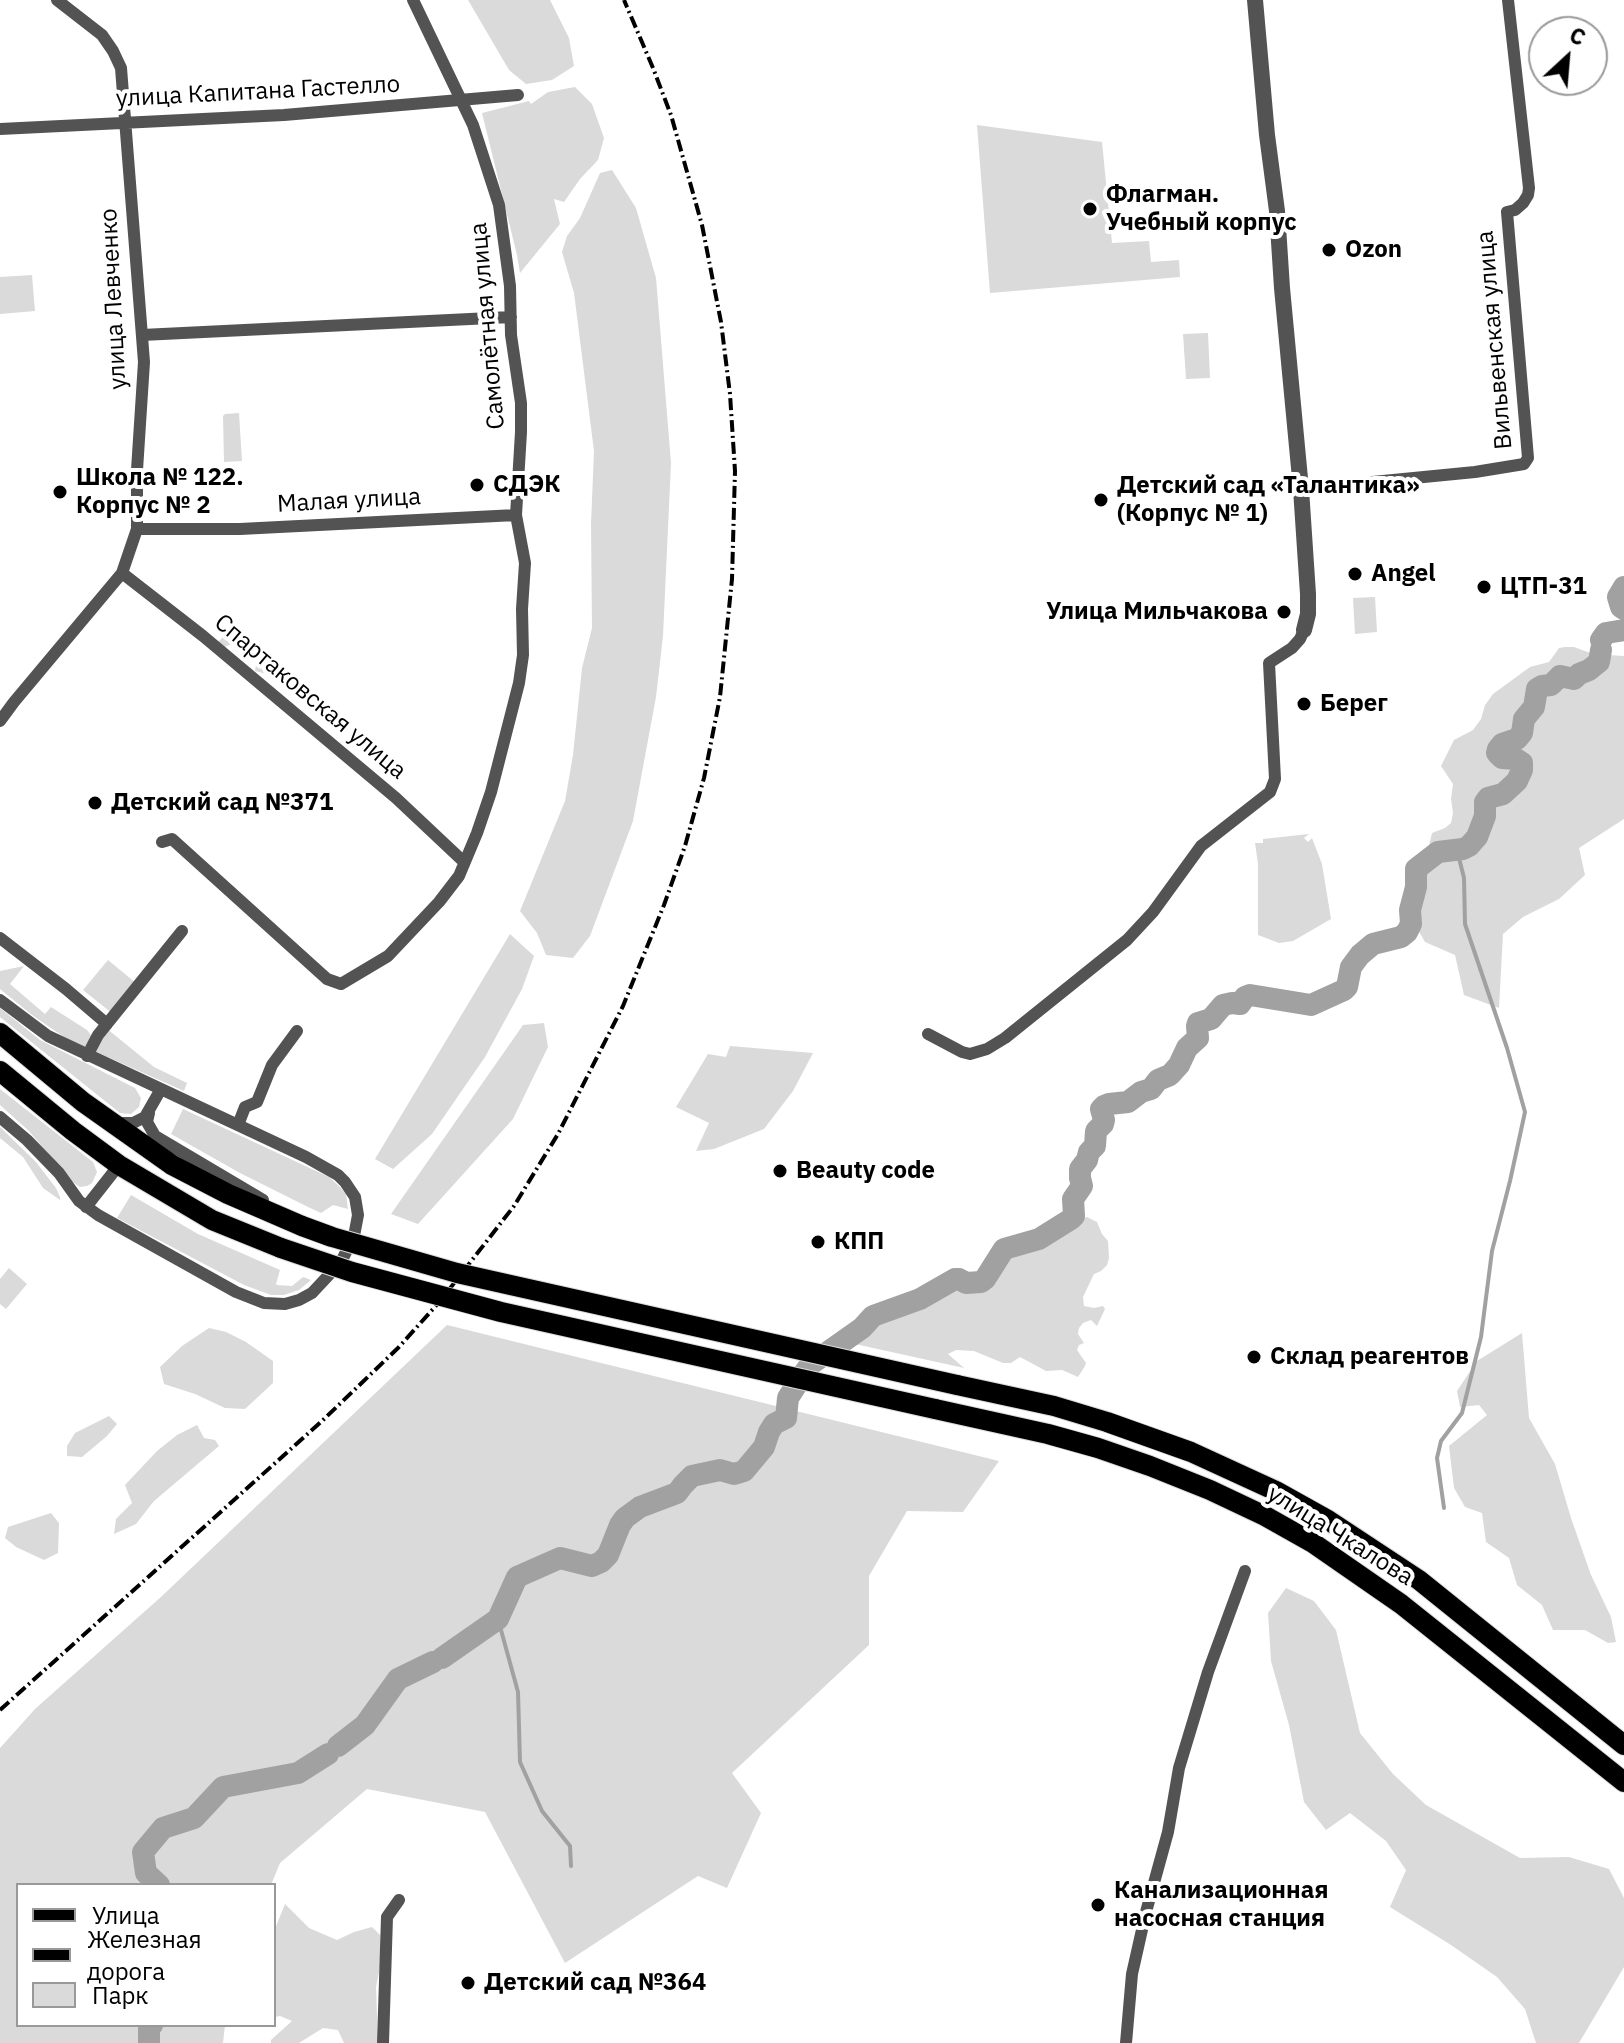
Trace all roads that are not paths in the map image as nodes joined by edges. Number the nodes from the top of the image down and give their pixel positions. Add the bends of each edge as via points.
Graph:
1 (57, 0) edge
2 (413, 0) edge
3 (1255, 0) edge
4 (1508, 0) edge
5 (518, 95) dead end
6 (462, 101) junction
7 (126, 122) junction
8 (0, 129) edge
9 (511, 317) junction
10 (142, 335) junction
11 (1301, 489) junction
12 (516, 515) junction
13 (137, 529) junction
14 (122, 573) junction
15 (1304, 630) joint
16 (2, 714) edge
17 (162, 842) dead end
18 (464, 862) junction
19 (182, 931) dead end
20 (0, 938) edge
21 (0, 1000) edge
22 (107, 1024) junction
23 (297, 1031) dead end
24 (0, 1033) edge
25 (928, 1034) dead end
26 (87, 1056) junction
27 (0, 1071) edge
28 (161, 1089) junction
29 (149, 1113) junction
30 (0, 1117) edge
31 (112, 1123) junction
32 (238, 1125) junction
33 (119, 1165) junction
34 (86, 1207) junction
35 (302, 1226) junction
36 (1245, 1571) dead end
37 (1624, 1745) edge
38 (1624, 1782) edge
39 (399, 1900) dead end
40 (383, 2043) edge
41 (1126, 2043) edge

1 - 7 street, улица Левченко via 102,35 113,51 121,68
2 - 6 street, Самолётная улица
3 - 11 street
4 - 11 street, Вильвенская улица via 1529,188 1523,203 1507,212 1528,458 1524,464 1475,472
5 - 6 street, улица Капитана Гастелло
6 - 7 street, улица Капитана Гастелло
6 - 9 street, Самолётная улица via 499,205
7 - 8 street, улица Капитана Гастелло
7 - 10 street, улица Левченко
9 - 10 street
9 - 12 street, Самолётная улица via 521,403
10 - 13 street, улица Левченко
11 - 15 street via 1308,594
12 - 13 street, Малая улица
12 - 18 street, Самолётная улица via 525,563 519,683 491,792
13 - 14 street, улица Левченко
14 - 16 street, улица Левченко
14 - 18 street, Спартаковская улица via 396,798
15 - 25 street via 1292,648 1269,663 1275,779 1270,792 1201,846 1127,940 1005,1038 970,1054
17 - 18 street, Самолётная улица via 172,839 327,979 341,984 388,956 439,902
19 - 22 street
20 - 22 street
21 - 26 street via 48,1036
22 - 26 street
23 - 32 street
24 - 31 main road, улица Чкалова
26 - 28 street
27 - 33 main road, улица Чкалова
28 - 29 street
28 - 32 street
29 - 31 street via 138,1122
29 - 35 street via 148,1126 155,1136
30 - 34 street
31 - 35 main road, улица Чкалова via 172,1165
32 - 34 street via 329,1169 355,1197 358,1224 348,1249 305,1297 285,1304 250,1298
33 - 34 street
33 - 38 main road, улица Чкалова, bridge via 212,1220 352,1272 501,1312 1048,1434 1198,1485 1313,1543 1401,1604
35 - 37 main road, улица Чкалова, bridge via 457,1273 1054,1406 1221,1464 1328,1520 1419,1580
36 - 41 street via 1179,1768 1132,1974
39 - 40 street via 387,1917

